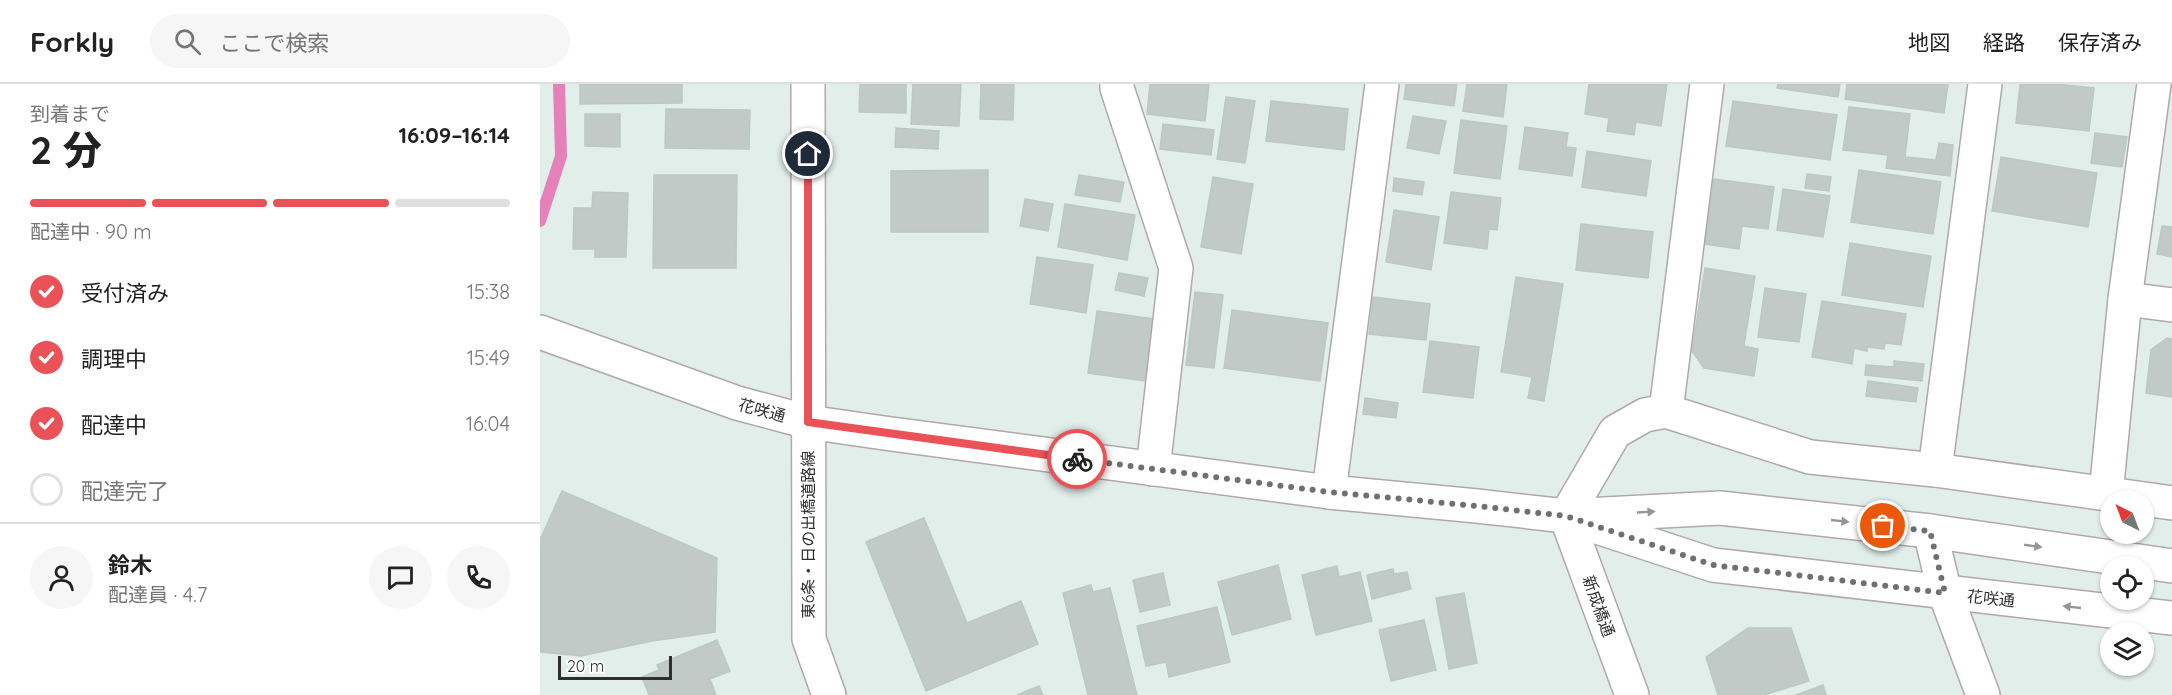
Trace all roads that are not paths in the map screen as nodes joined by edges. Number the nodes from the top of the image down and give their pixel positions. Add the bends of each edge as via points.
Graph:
1 (808, 84) edge
2 (1117, 84) edge
3 (1382, 84) edge
4 (1707, 84) edge
5 (1985, 84) edge
6 (2154, 84) edge
7 (2125, 299) junction
8 (2172, 305) edge
9 (540, 332) edge
10 (1666, 411) junction
11 (808, 422) junction
12 (1153, 469) junction
13 (1935, 471) junction
14 (2106, 490) edge
15 (1329, 492) junction
16 (2100, 493) edge
17 (2154, 501) edge
18 (2172, 503) edge
19 (1566, 516) junction
20 (1930, 531) junction
21 (2172, 566) edge
22 (1945, 593) junction
23 (2172, 618) edge
24 (829, 695) edge
25 (1632, 695) edge
26 (1983, 695) edge

1 - 11 street, 東6条・日の出橋道路線
2 - 12 street via 1176,268
3 - 15 street
4 - 10 street
5 - 13 street
6 - 7 street
7 - 8 street
7 - 14 street
9 - 11 street, 花咲通 via 736,403
10 - 13 street via 1810,457
10 - 19 street via 1645,415 1615,432
11 - 12 street, 花咲通
11 - 24 street, 東6条・日の出橋道路線 via 809,639
12 - 15 street, 花咲通
13 - 16 street
15 - 19 street, 花咲通
17 - 18 street
19 -> 20 street, 花咲通 via 1720,508
19 - 22 street, 花咲通 via 1713,565
19 - 25 street, 新成橋通
20 -> 21 street, 花咲通
20 - 22 street
23 -> 22 street, 花咲通
22 - 26 street

